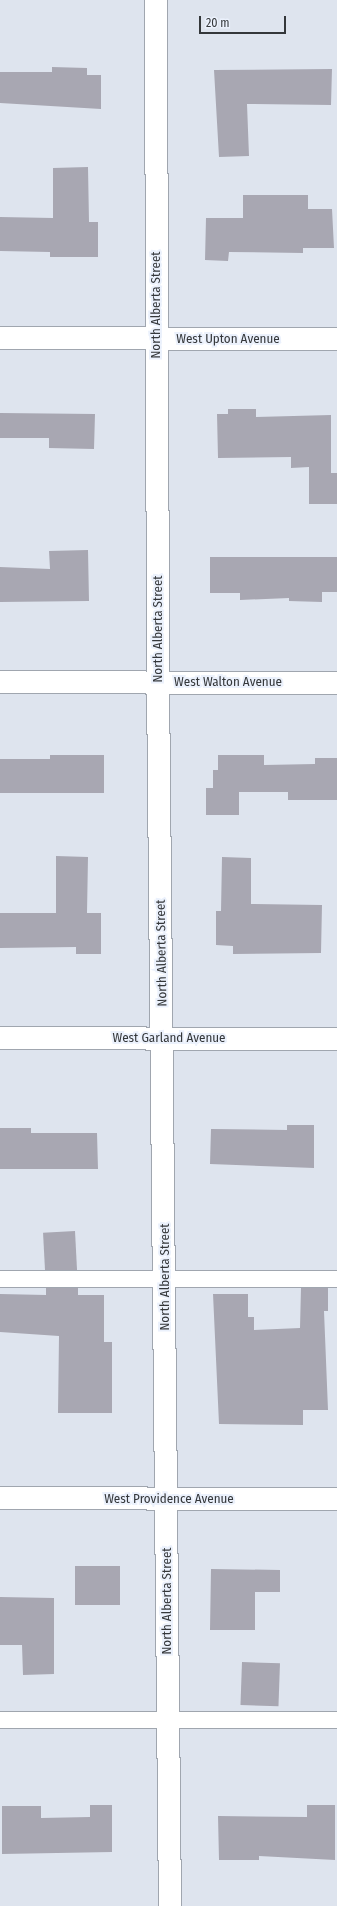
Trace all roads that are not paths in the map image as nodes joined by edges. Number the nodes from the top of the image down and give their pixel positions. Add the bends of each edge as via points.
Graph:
1 (156, 0) edge
2 (0, 338) edge
3 (156, 339) junction
4 (337, 339) edge
5 (0, 682) edge
6 (158, 682) junction
7 (337, 682) edge
8 (0, 1038) edge
9 (163, 1038) junction
10 (337, 1039) edge
11 (0, 1279) edge
12 (337, 1279) edge
13 (165, 1280) junction
14 (0, 1498) edge
15 (166, 1499) junction
16 (337, 1499) edge
17 (0, 1720) edge
18 (168, 1720) junction
19 (337, 1720) edge
20 (170, 1906) edge

1 - 3 main road, North Alberta Street
2 - 3 main road, West Upton Avenue
3 - 4 main road, West Upton Avenue
3 - 6 main road, North Alberta Street
5 - 6 main road, West Walton Avenue
6 - 7 main road, West Walton Avenue
6 - 9 main road, North Alberta Street
8 - 9 main road, West Garland Avenue
9 - 10 main road, West Garland Avenue
9 - 13 main road, North Alberta Street
11 - 13 lane
12 - 13 lane
13 - 15 main road, North Alberta Street
14 - 15 main road, West Providence Avenue
15 - 16 main road, West Providence Avenue
15 - 18 main road, North Alberta Street
17 - 18 lane
18 - 19 lane
18 - 20 main road, North Alberta Street

